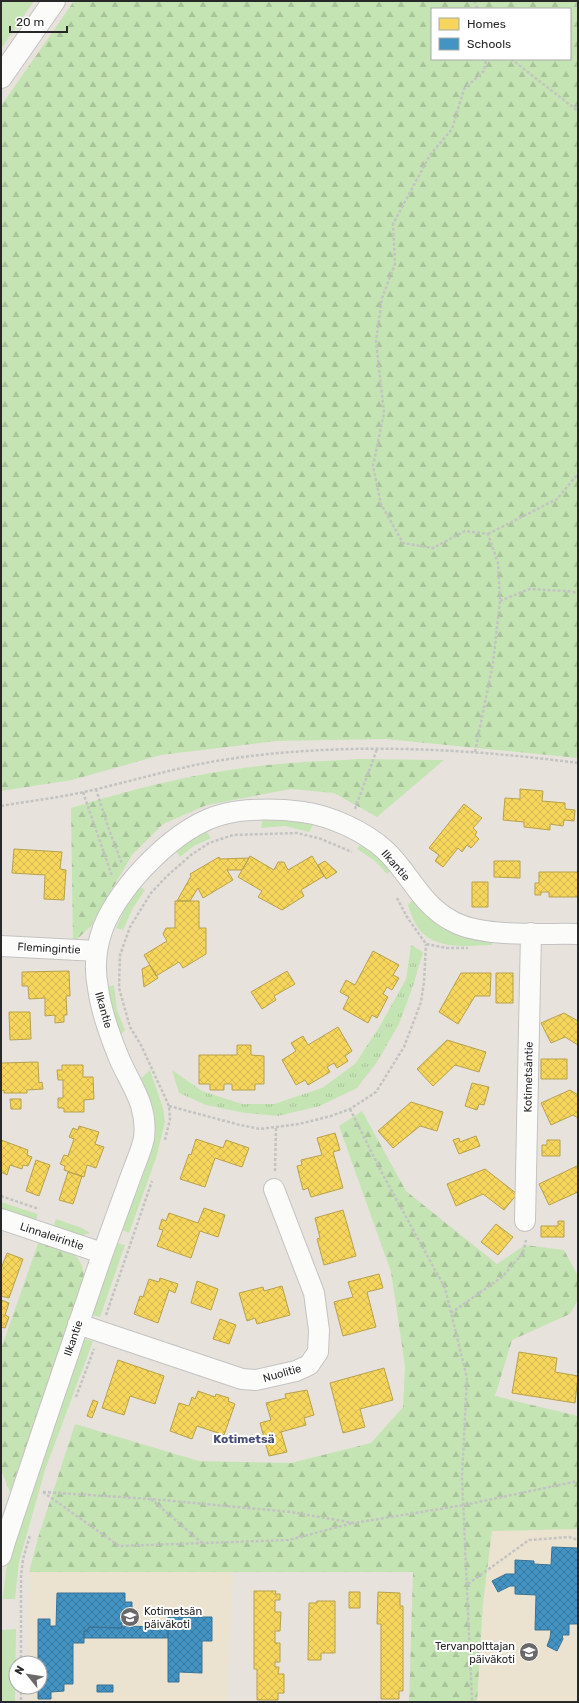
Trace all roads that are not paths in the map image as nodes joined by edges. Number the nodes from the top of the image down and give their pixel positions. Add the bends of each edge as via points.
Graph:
1 (54, 1) edge
2 (1, 77) edge
3 (530, 933) junction
4 (578, 934) edge
5 (1, 946) edge
6 (97, 951) junction
7 (274, 1189) road end
8 (1, 1219) edge
9 (525, 1221) road end
10 (102, 1253) junction
11 (78, 1324) junction
12 (1, 1556) edge

1 - 2 main road
3 - 4 street, Ilkantie
3 - 6 street, Ilkantie via 471,928 454,922 431,906 386,850 349,827 320,815 253,810 223,814 200,824 155,856 124,891 103,928
3 - 9 street, Kotimetsäntie
5 - 6 street, Flemingintie
6 - 10 street, Ilkantie via 97,986 103,1012 120,1058 143,1107 144,1120 144,1140
7 - 11 street, Nuolitie via 314,1293 319,1330 318,1352 309,1365 296,1371 256,1380 242,1379
8 - 10 street, Linnaleirintie
10 - 11 street, Ilkantie
11 - 12 street, Ilkantie

